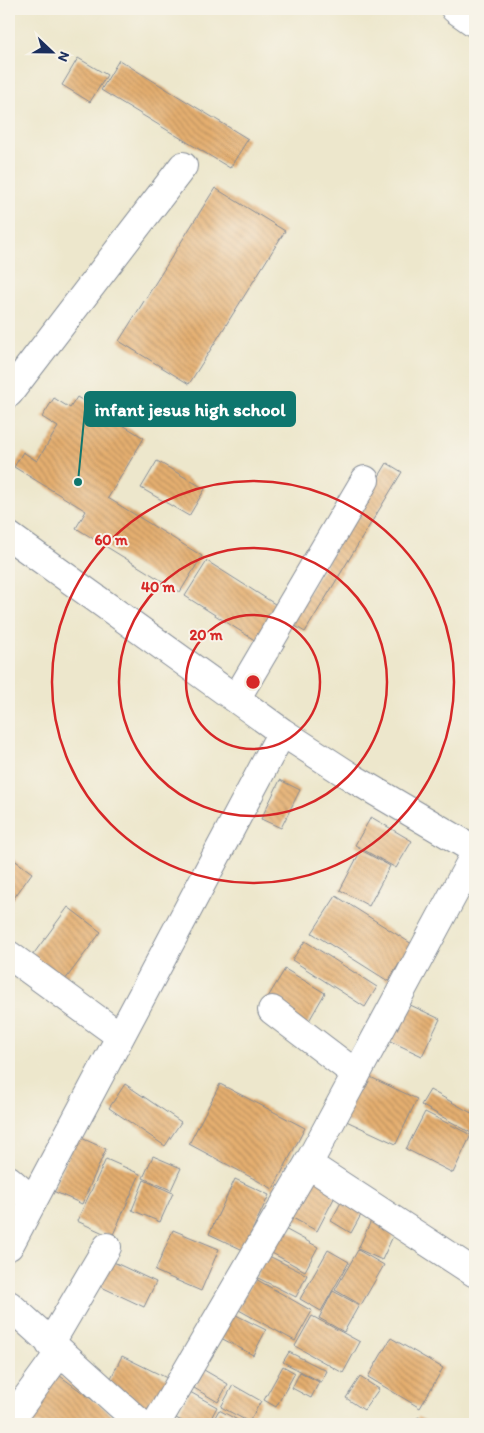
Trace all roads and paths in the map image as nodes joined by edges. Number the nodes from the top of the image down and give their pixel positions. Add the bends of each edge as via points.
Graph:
1 (455, 9) edge
2 (475, 23) edge
3 (183, 166) dead end
4 (9, 392) edge
5 (365, 480) dead end
6 (9, 536) edge
7 (236, 700) junction
8 (282, 732) junction
9 (475, 852) edge
10 (9, 954) edge
11 (272, 1010) dead end
12 (120, 1036) junction
13 (356, 1074) junction
14 (308, 1164) junction
15 (9, 1180) edge
16 (33, 1201) junction
17 (9, 1246) edge
18 (107, 1247) dead end
19 (475, 1273) edge
20 (9, 1305) edge
21 (55, 1348) junction
22 (9, 1422) edge
23 (141, 1424) edge
24 (156, 1424) edge

1 - 2 street
3 - 4 street
5 - 7 street
6 - 7 street
7 - 8 street
8 - 9 street
8 - 12 street
9 - 13 street
10 - 12 street
11 - 13 street
12 - 16 street
13 - 14 street
14 - 19 street
14 - 24 street
15 - 16 street
16 - 17 street
18 - 21 street
20 - 21 street
21 - 22 street
21 - 23 street

